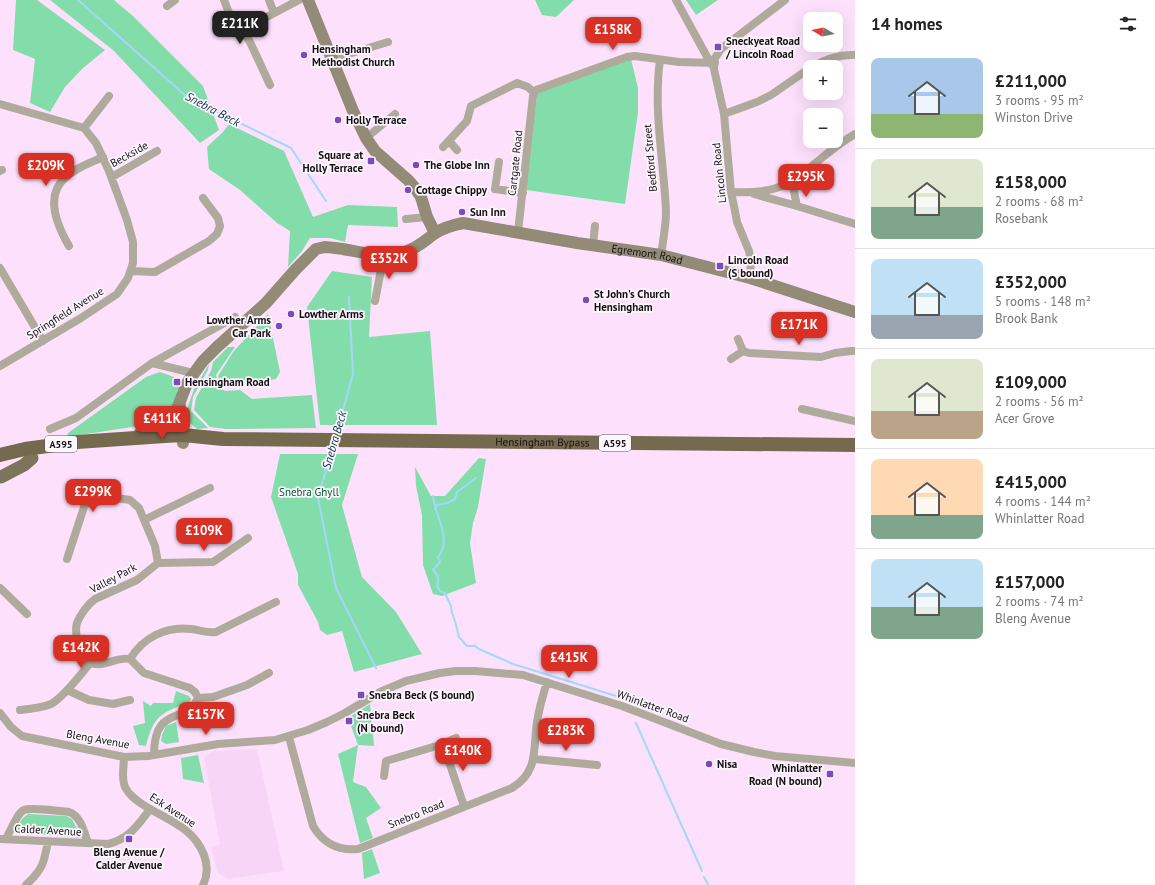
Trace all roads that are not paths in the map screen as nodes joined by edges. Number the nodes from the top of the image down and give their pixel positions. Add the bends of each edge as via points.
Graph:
1 (175, 0) edge
2 (224, 0) edge
3 (269, 0) edge
4 (298, 0) edge
5 (308, 0) edge
6 (676, 0) edge
7 (785, 0) edge
8 (168, 6) dead end
9 (274, 13) junction
10 (242, 30) junction
11 (388, 42) dead end
12 (855, 55) edge
13 (332, 59) junction
14 (660, 60) junction
15 (827, 60) edge
16 (713, 64) junction
17 (803, 73) edge
18 (270, 85) dead end
19 (534, 94) junction
20 (109, 96) dead end
21 (0, 104) edge
22 (395, 114) dead end
23 (724, 114) junction
24 (84, 128) junction
25 (855, 134) edge
26 (366, 138) junction
27 (449, 141) junction
28 (443, 147) dead end
29 (457, 150) dead end
30 (157, 151) dead end
31 (103, 157) junction
32 (498, 162) dead end
33 (112, 176) junction
34 (792, 182) junction
35 (732, 192) junction
36 (523, 193) junction
37 (751, 193) junction
38 (203, 198) dead end
39 (797, 206) junction
40 (427, 217) junction
41 (406, 219) dead end
42 (855, 224) edge
43 (595, 226) dead end
44 (518, 232) junction
45 (435, 233) junction
46 (593, 244) junction
47 (69, 246) dead end
48 (384, 254) junction
49 (661, 255) junction
50 (0, 268) edge
51 (131, 271) junction
52 (750, 278) junction
53 (375, 302) dead end
54 (855, 312) edge
55 (235, 318) dead end
56 (738, 339) dead end
57 (43, 341) junction
58 (744, 351) junction
59 (855, 351) edge
60 (732, 359) dead end
61 (152, 363) junction
62 (0, 366) edge
63 (194, 373) junction
64 (180, 402) junction
65 (802, 409) dead end
66 (174, 417) junction
67 (855, 421) edge
68 (50, 429) dead end
69 (180, 438) junction
70 (114, 440) junction
71 (855, 445) edge
72 (1, 465) edge
73 (210, 488) dead end
74 (144, 520) junction
75 (248, 538) dead end
76 (67, 560) dead end
77 (158, 563) junction
78 (0, 588) edge
79 (276, 602) dead end
80 (27, 614) dead end
81 (130, 659) junction
82 (90, 663) junction
83 (269, 673) dead end
84 (546, 682) junction
85 (67, 690) junction
86 (198, 698) junction
87 (130, 700) dead end
88 (20, 710) dead end
89 (0, 713) edge
90 (290, 737) junction
91 (456, 738) dead end
92 (443, 744) junction
93 (154, 755) junction
94 (124, 757) junction
95 (534, 759) junction
96 (855, 763) edge
97 (597, 765) dead end
98 (384, 776) dead end
99 (464, 806) junction
100 (150, 809) junction
101 (3, 839) edge
102 (48, 841) junction
103 (88, 843) junction
104 (26, 885) edge
105 (203, 885) edge

1 - 8 street
2 - 10 street via 233,23
3 - 9 street
4 - 9 street
5 - 13 main road
6 - 16 street
7 - 16 street via 720,49
9 - 10 street
10 - 18 street
11 - 13 street
12 - 15 street
13 - 26 main road
14 - 16 street
14 - 19 street via 635,56 620,59 548,84 536,90
14 - 49 street, Bedford Street via 657,90 658,121 666,211
16 - 23 street, Lincoln Road
17 - 23 street via 771,96
19 - 27 street via 528,87 517,83 471,106 467,121
19 - 36 street, Cartgate Road
20 - 24 street
21 - 24 street
22 - 26 street
23 - 35 street, Lincoln Road
24 - 31 street, Springfield Avenue
25 - 34 street
26 - 40 main road via 375,151 415,188
27 - 28 street
27 - 29 street
30 - 33 street, Beckside
31 - 33 street, Springfield Avenue
31 - 47 street via 64,178 55,192 55,213
32 - 36 street via 495,189
33 - 51 street, Springfield Avenue via 133,242
34 - 37 street
34 - 39 street
35 - 37 street
35 - 52 street, Lincoln Road via 737,222 749,251
36 - 44 street, Cartgate Road
37 - 39 street
38 - 51 street via 218,218 220,226 217,234 155,272
39 - 42 street
40 - 41 street
40 - 45 main road
43 - 46 street
44 - 45 main road, Egremont Road via 463,223
44 - 46 main road, Egremont Road
45 - 48 main road, Egremont Road via 421,245 404,252
46 - 49 main road, Egremont Road
48 - 53 street
48 - 63 main road, Egremont Road via 325,246 316,249 266,303 217,347
49 - 52 main road, Egremont Road
50 - 57 street
51 - 57 street, Springfield Avenue via 117,294
52 - 54 main road, Egremont Road
55 - 61 street
56 - 58 street
57 - 62 street, Springfield Avenue
58 - 59 street via 821,357
58 - 60 street
61 - 63 street
61 - 68 street via 76,418
63 - 64 main road, Egremont Road via 187,382
64 - 66 main road, Egremont Road
64 - 69 main road
65 - 67 street
66 - 69 main road
66 - 70 main road via 159,429
69 - 70 highway, A595
69 - 71 highway, Hensingham Bypass / A595
69 - 72 highway, A595 via 32,458
70 - 72 highway, A595 via 77,442
73 - 74 street
74 - 76 street via 139,508 130,500 116,498 85,504
74 - 77 street via 155,546
75 - 77 street via 213,562
77 - 82 street, Valley Park via 136,580 89,603 76,628 82,655
78 - 80 street
79 - 81 street via 265,603 216,632 184,629 154,635 139,646
81 - 82 street via 101,664
81 - 86 street via 144,673 190,688
82 - 85 street
83 - 86 street via 247,685 213,697
84 - 90 street, Whinlatter Road via 523,675 475,671 424,676 380,692 339,716
84 - 95 street, Snebro Road via 539,712
84 - 96 street, Whinlatter Road via 741,749 775,756
85 - 87 street via 90,700 113,704
85 - 88 street via 52,703
86 - 93 street via 190,708 161,724 155,737
89 - 94 street, Bleng Avenue via 22,736
90 - 93 street, Bleng Avenue via 218,744
90 - 99 street, Snebro Road via 313,826 322,840 333,846 358,849
91 - 92 street
92 - 98 street via 386,762
92 - 99 street
93 - 94 street, Bleng Avenue
94 - 100 street, Esk Avenue via 124,786 129,794
95 - 97 street
95 - 99 street, Snebro Road via 527,774 518,784
100 - 103 street, Calder Avenue via 136,828 124,838 108,844
100 - 105 street, Esk Avenue via 190,832 196,840 208,868
101 - 102 street, Calder Avenue
101 - 103 street, Calder Avenue via 20,814 31,809 74,814
102 - 103 street, Calder Avenue
102 - 104 street via 41,868

